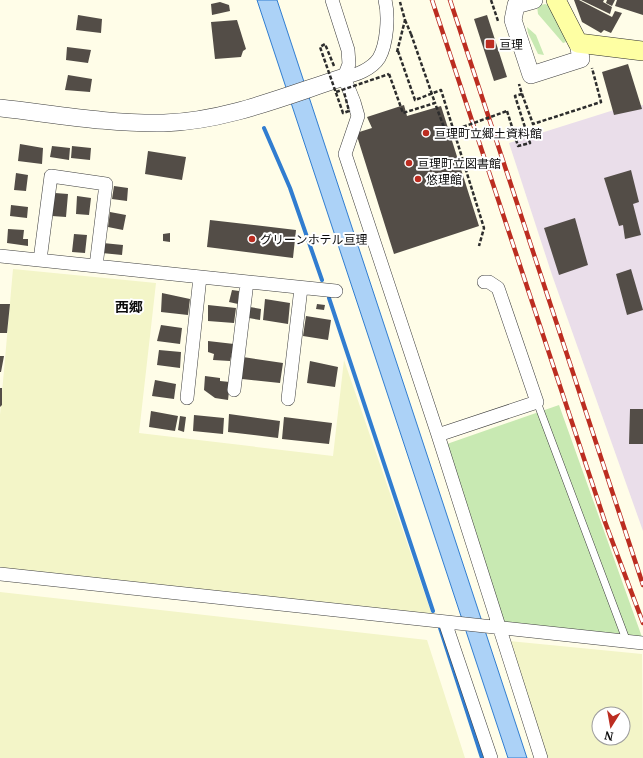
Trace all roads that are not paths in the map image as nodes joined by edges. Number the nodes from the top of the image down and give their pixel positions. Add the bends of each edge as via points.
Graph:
1 (332, 0) edge
2 (385, 0) edge
3 (534, 0) edge
4 (556, 0) edge
5 (578, 43) junction
6 (643, 51) edge
7 (336, 82) junction
8 (0, 108) edge
9 (0, 256) edge
10 (40, 260) junction
11 (96, 266) junction
12 (200, 277) junction
13 (247, 282) junction
14 (484, 282) dead end
15 (301, 288) junction
16 (336, 291) dead end
17 (234, 390) dead end
18 (187, 398) dead end
19 (288, 399) dead end
20 (537, 402) junction
21 (438, 435) junction
22 (0, 574) edge
23 (450, 622) junction
24 (494, 628) junction
25 (627, 642) junction
26 (643, 643) edge
27 (491, 758) edge
28 (540, 758) edge

1 - 7 street via 350,64
2 - 7 street via 388,11 386,31 379,58 370,67
3 - 5 street via 516,5 513,20 531,75 581,59
4 - 5 main road
5 - 6 main road
7 - 8 street via 234,112 165,123 128,122
7 - 21 street via 354,102 358,116 345,154
9 - 10 street
10 - 11 street
10 - 11 street via 51,176 106,184
11 - 12 street
12 - 13 street
12 - 18 street
13 - 15 street
13 - 17 street
14 - 20 street via 498,288
15 - 16 street
15 - 19 street
20 - 21 street
20 - 25 lane
21 - 24 street
22 - 23 street
23 - 24 street
23 - 27 street
24 - 25 street
24 - 28 street
25 - 26 street

